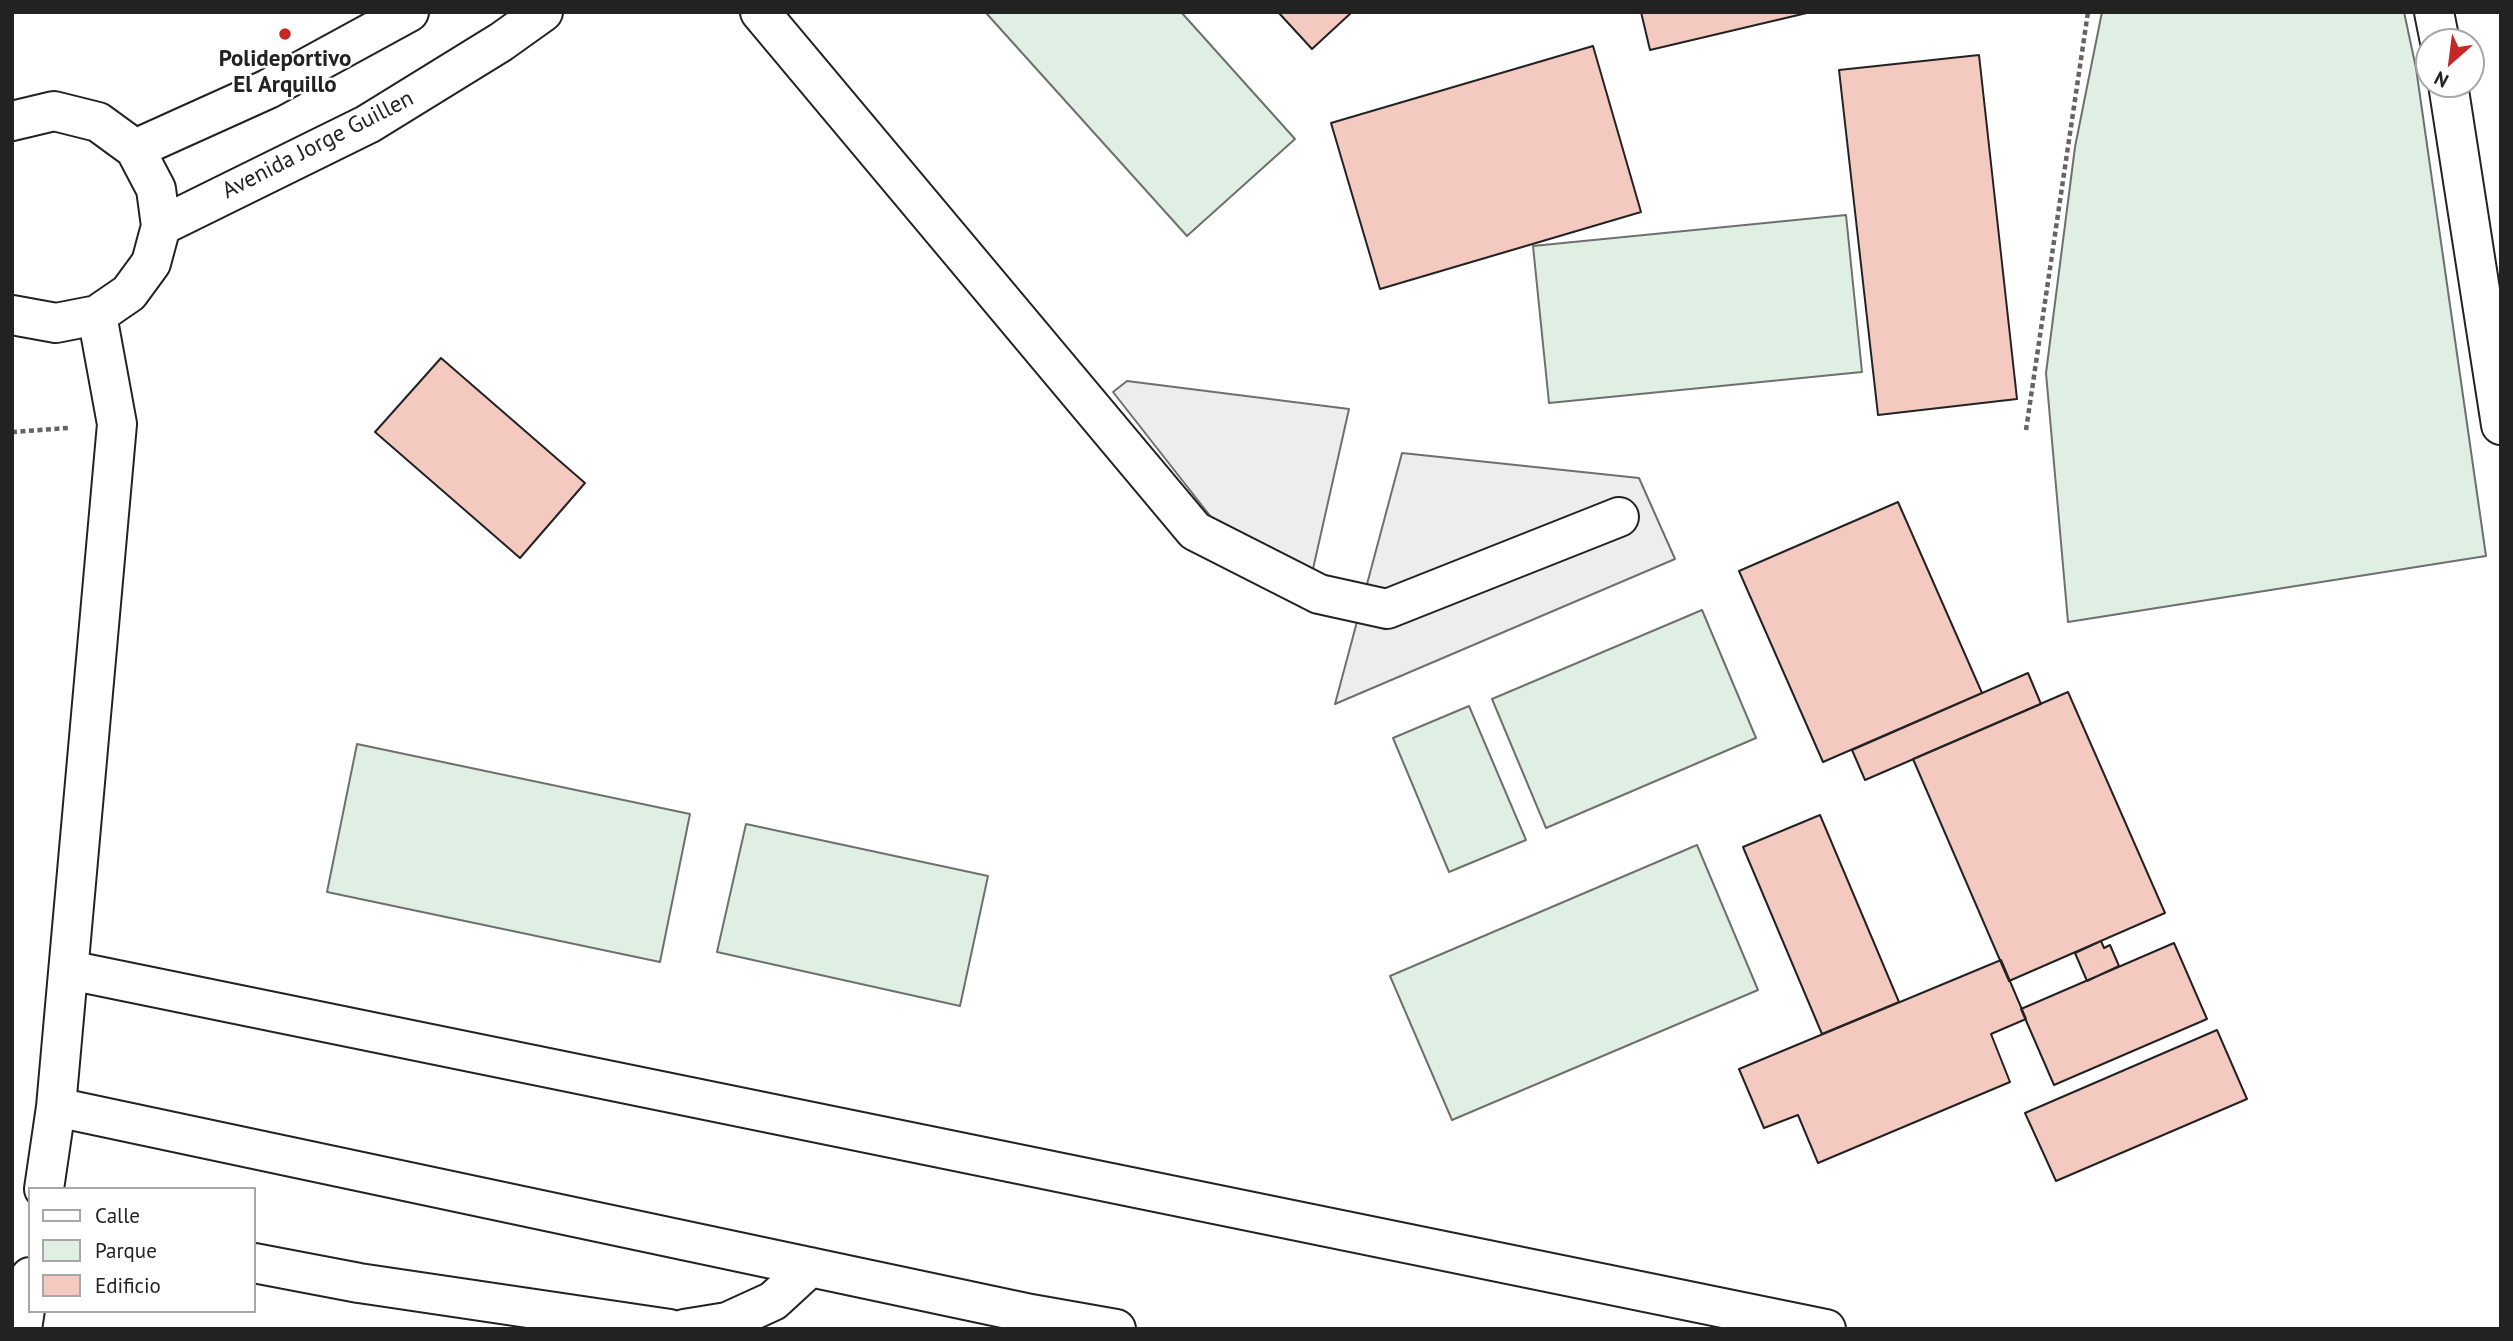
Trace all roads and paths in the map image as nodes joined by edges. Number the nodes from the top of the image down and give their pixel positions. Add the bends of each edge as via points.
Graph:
1 (408, 12) edge
2 (543, 12) edge
3 (760, 12) edge
4 (2088, 12) edge
5 (2450, 98) edge
6 (12, 121) edge
7 (135, 149) junction
8 (160, 226) junction
9 (12, 314) edge
10 (97, 315) junction
11 (2501, 425) edge
12 (2025, 429) dead end
13 (1619, 517) dead end
14 (69, 970) junction
15 (56, 1107) junction
16 (44, 1187) edge
17 (256, 1263) edge
18 (810, 1266) junction
19 (28, 1290) edge
20 (22, 1329) edge
21 (670, 1329) edge
22 (684, 1329) edge
23 (1116, 1329) edge
24 (1826, 1329) edge

1 - 7 street via 268,89
2 - 8 street, Avenida Jorge Guillen via 368,124
3 - 13 street via 1195,531 1319,594 1387,609
4 - 12 path
5 - 11 street
6 - 7 street via 54,111 98,122
7 - 8 street via 156,189
8 - 10 street via 144,273 129,293
9 - 10 street via 56,323
10 - 14 street via 117,424
14 - 15 street
14 - 24 street
15 - 16 street
15 - 18 street
17 - 21 street
18 - 22 street via 773,1301 727,1322
18 - 23 street
19 - 20 street

